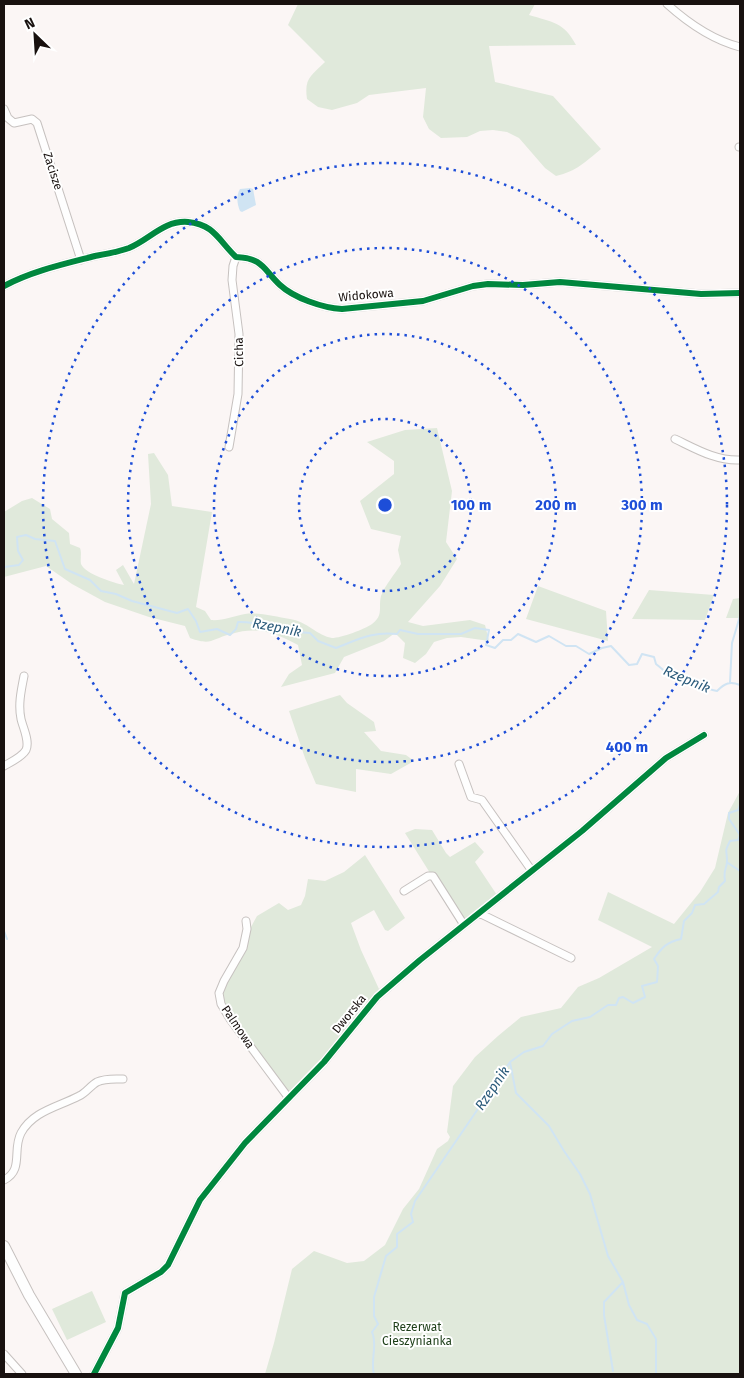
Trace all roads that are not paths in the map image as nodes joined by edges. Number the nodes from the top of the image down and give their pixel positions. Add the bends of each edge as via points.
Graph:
1 (667, 4) edge
2 (740, 47) edge
3 (4, 109) edge
4 (236, 256) junction
5 (81, 260) junction
6 (4, 286) edge
7 (740, 293) edge
8 (675, 439) dead end
9 (229, 447) dead end
10 (740, 460) edge
11 (24, 676) dead end
12 (704, 735) dead end
13 (459, 764) dead end
14 (4, 766) edge
15 (532, 871) junction
16 (404, 891) dead end
17 (479, 913) junction
18 (246, 921) dead end
19 (464, 925) junction
20 (570, 958) dead end
21 (123, 1079) dead end
22 (288, 1097) junction
23 (4, 1180) edge
24 (4, 1246) edge
25 (4, 1354) edge
26 (22, 1374) edge
27 (76, 1374) edge
28 (94, 1374) edge

1 - 2 street via 685,19
3 - 5 street, Zacisze via 14,123 32,119 37,123
4 - 5 street via 211,229 197,223 178,222 128,248
4 - 7 street, Widokowa via 257,260 290,292 342,309 423,301 488,284 560,282 701,294
4 - 9 street, Cicha via 232,280 239,334 239,385
5 - 6 street via 22,277
8 - 10 street via 705,454
11 - 14 street via 20,700 27,746 21,756
12 - 15 street, Dworska via 666,758
13 - 15 street via 471,796 482,800
15 - 17 street, Dworska
16 - 19 street via 433,876
17 - 19 street, Dworska
17 - 20 street
18 - 22 street, Palmowa via 243,948 219,993 221,1004
19 - 22 street, Dworska via 377,996 324,1062
21 - 23 street via 97,1082 81,1095 26,1124 18,1142 15,1171
22 - 28 street, Dworska via 245,1143 200,1200 168,1265 162,1272 125,1293 118,1328
24 - 27 street
25 - 26 street

